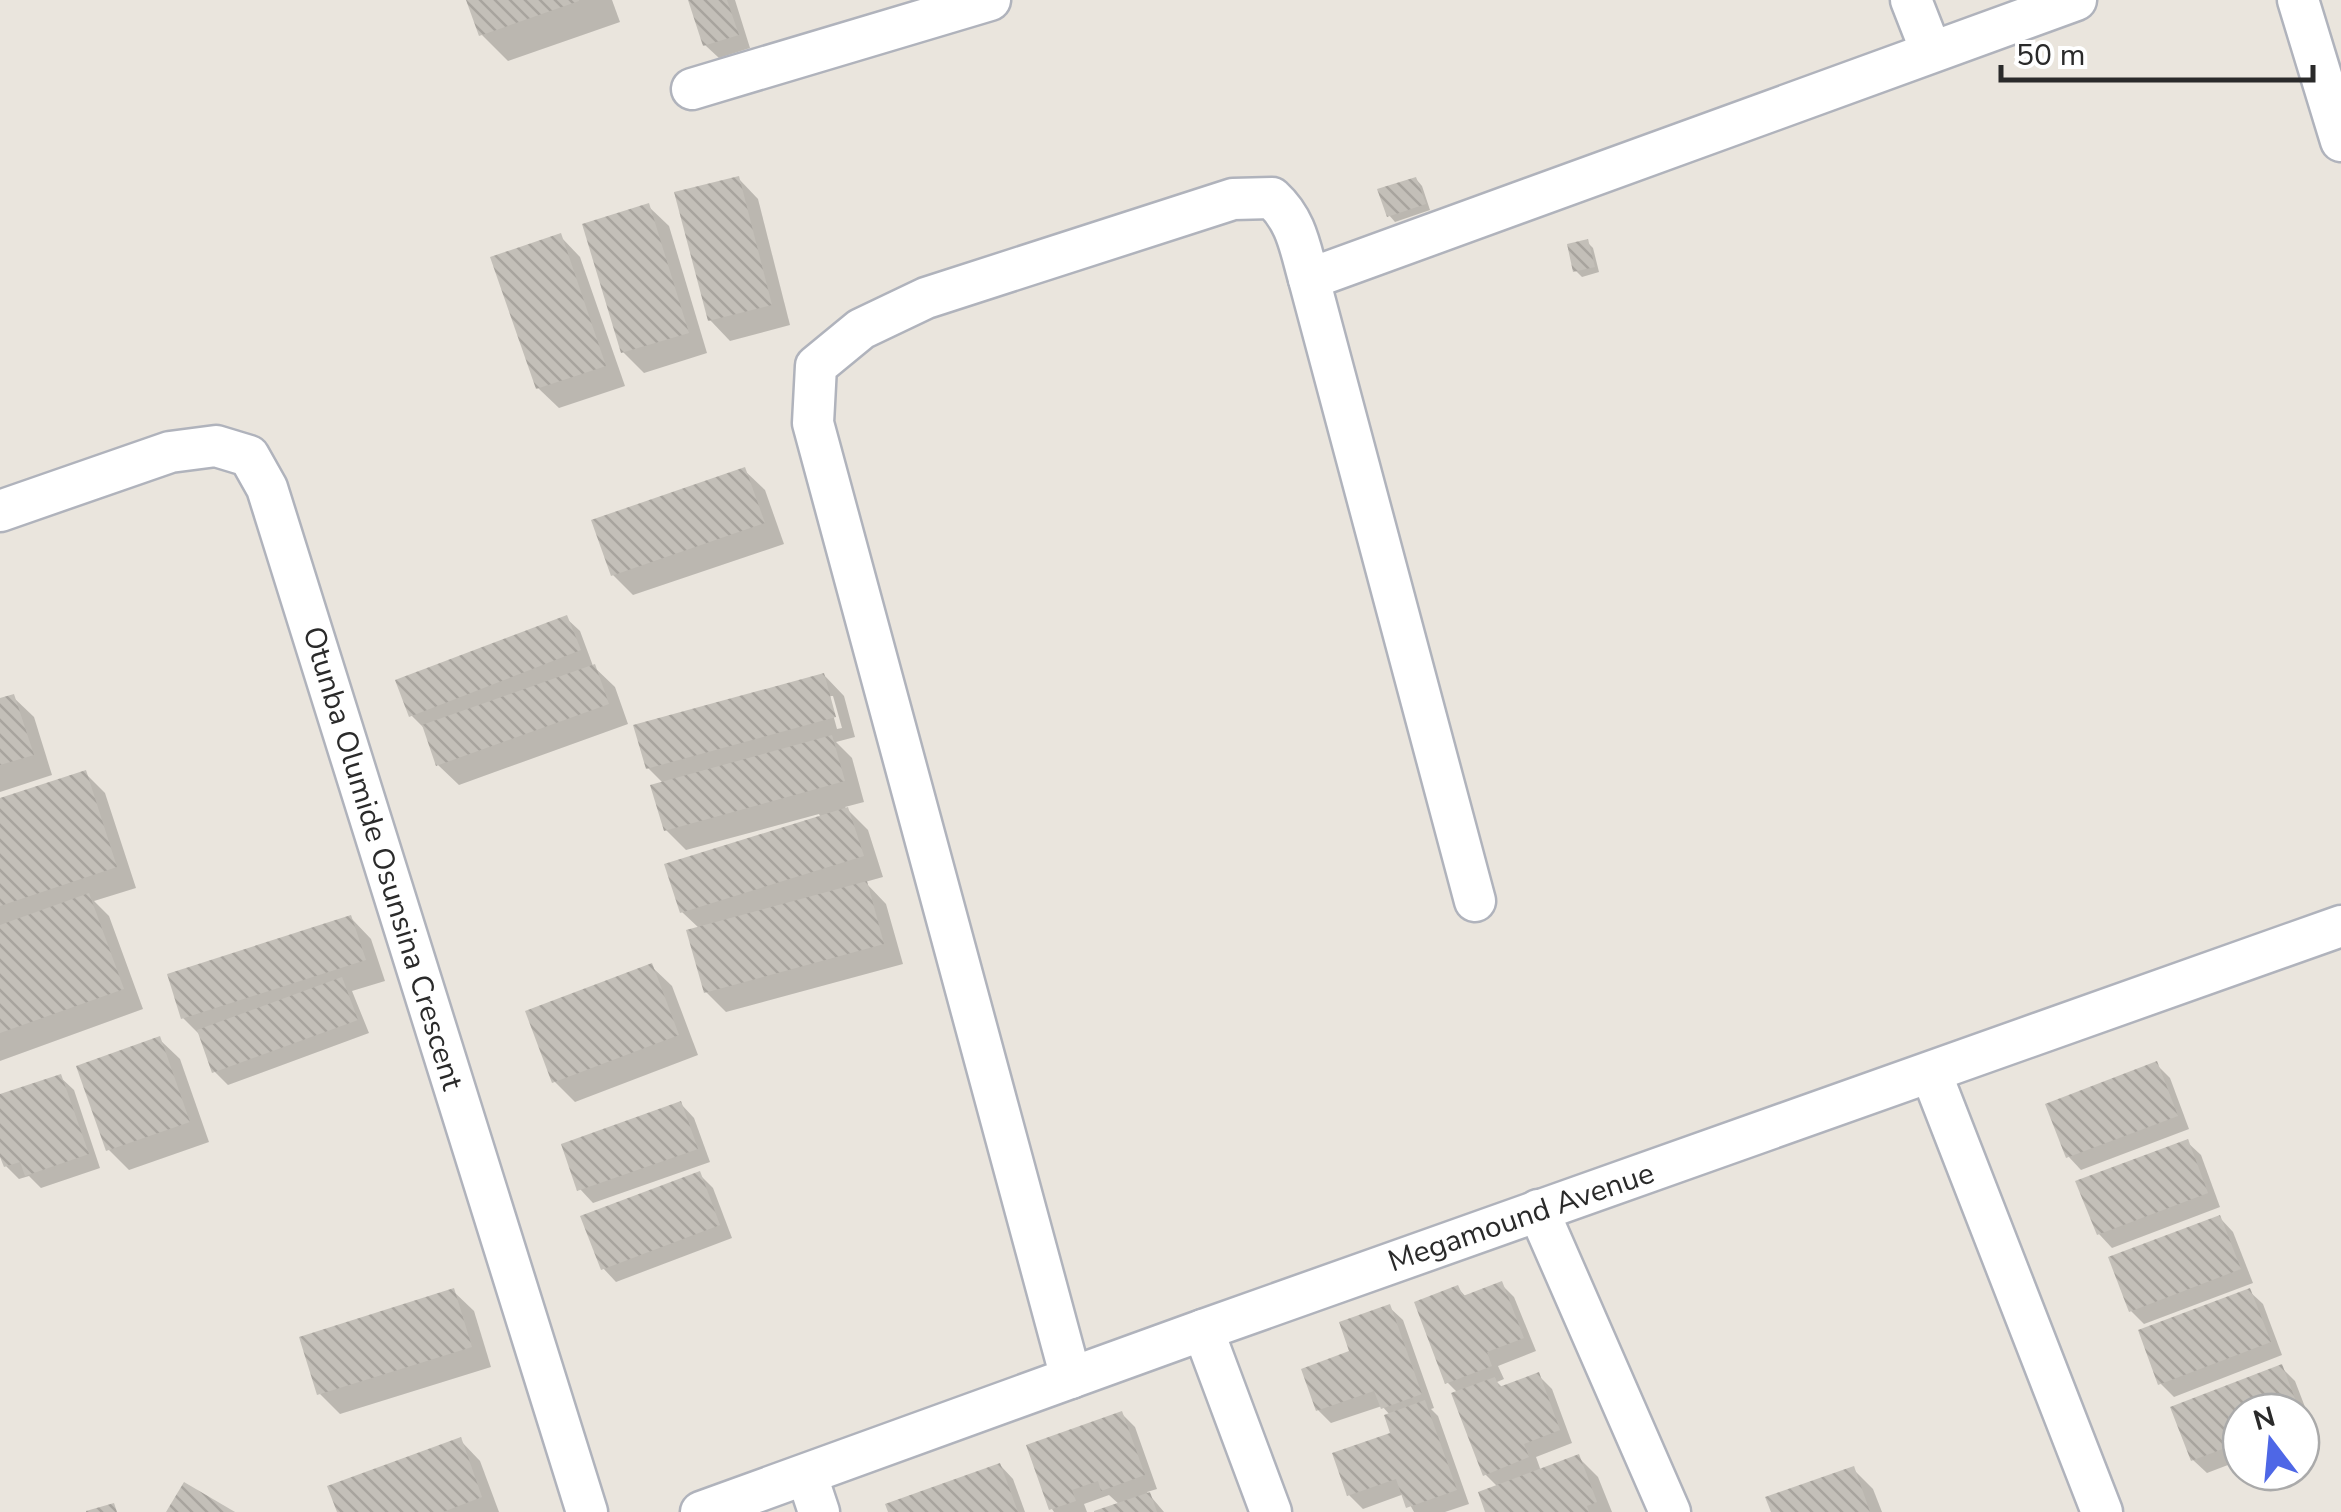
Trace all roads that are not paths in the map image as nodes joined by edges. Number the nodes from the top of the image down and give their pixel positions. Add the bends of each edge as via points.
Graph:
1 (990, 0) edge
2 (1911, 0) edge
3 (2076, 0) edge
4 (2298, 0) edge
5 (1931, 51) junction
6 (692, 89) dead end
7 (2341, 140) edge
8 (1310, 279) junction
9 (0, 511) edge
10 (1476, 901) dead end
11 (2339, 933) edge
12 (1930, 1074) junction
13 (1538, 1210) junction
14 (1203, 1330) junction
15 (1070, 1378) junction
16 (813, 1494) edge
17 (587, 1512) edge
18 (702, 1512) edge
19 (1271, 1512) edge
20 (1670, 1512) edge
21 (2102, 1512) edge

1 - 6 street
2 - 5 street
3 - 5 street
4 - 7 street
5 - 8 street
8 - 10 street
8 - 15 street via 1288,212 1272,198 1233,199 926,298 861,328 816,366 812,423
9 - 17 street, Otunba Olumide Osunsina Crescent via 170,452 216,446 249,456 267,488
11 - 12 street, Megamound Avenue
12 - 13 street, Megamound Avenue
12 - 21 street
13 - 14 street, Megamound Avenue
13 - 20 street
14 - 15 street, Megamound Avenue
14 - 19 street
15 - 16 street, Megamound Avenue
16 - 18 street, Megamound Avenue

